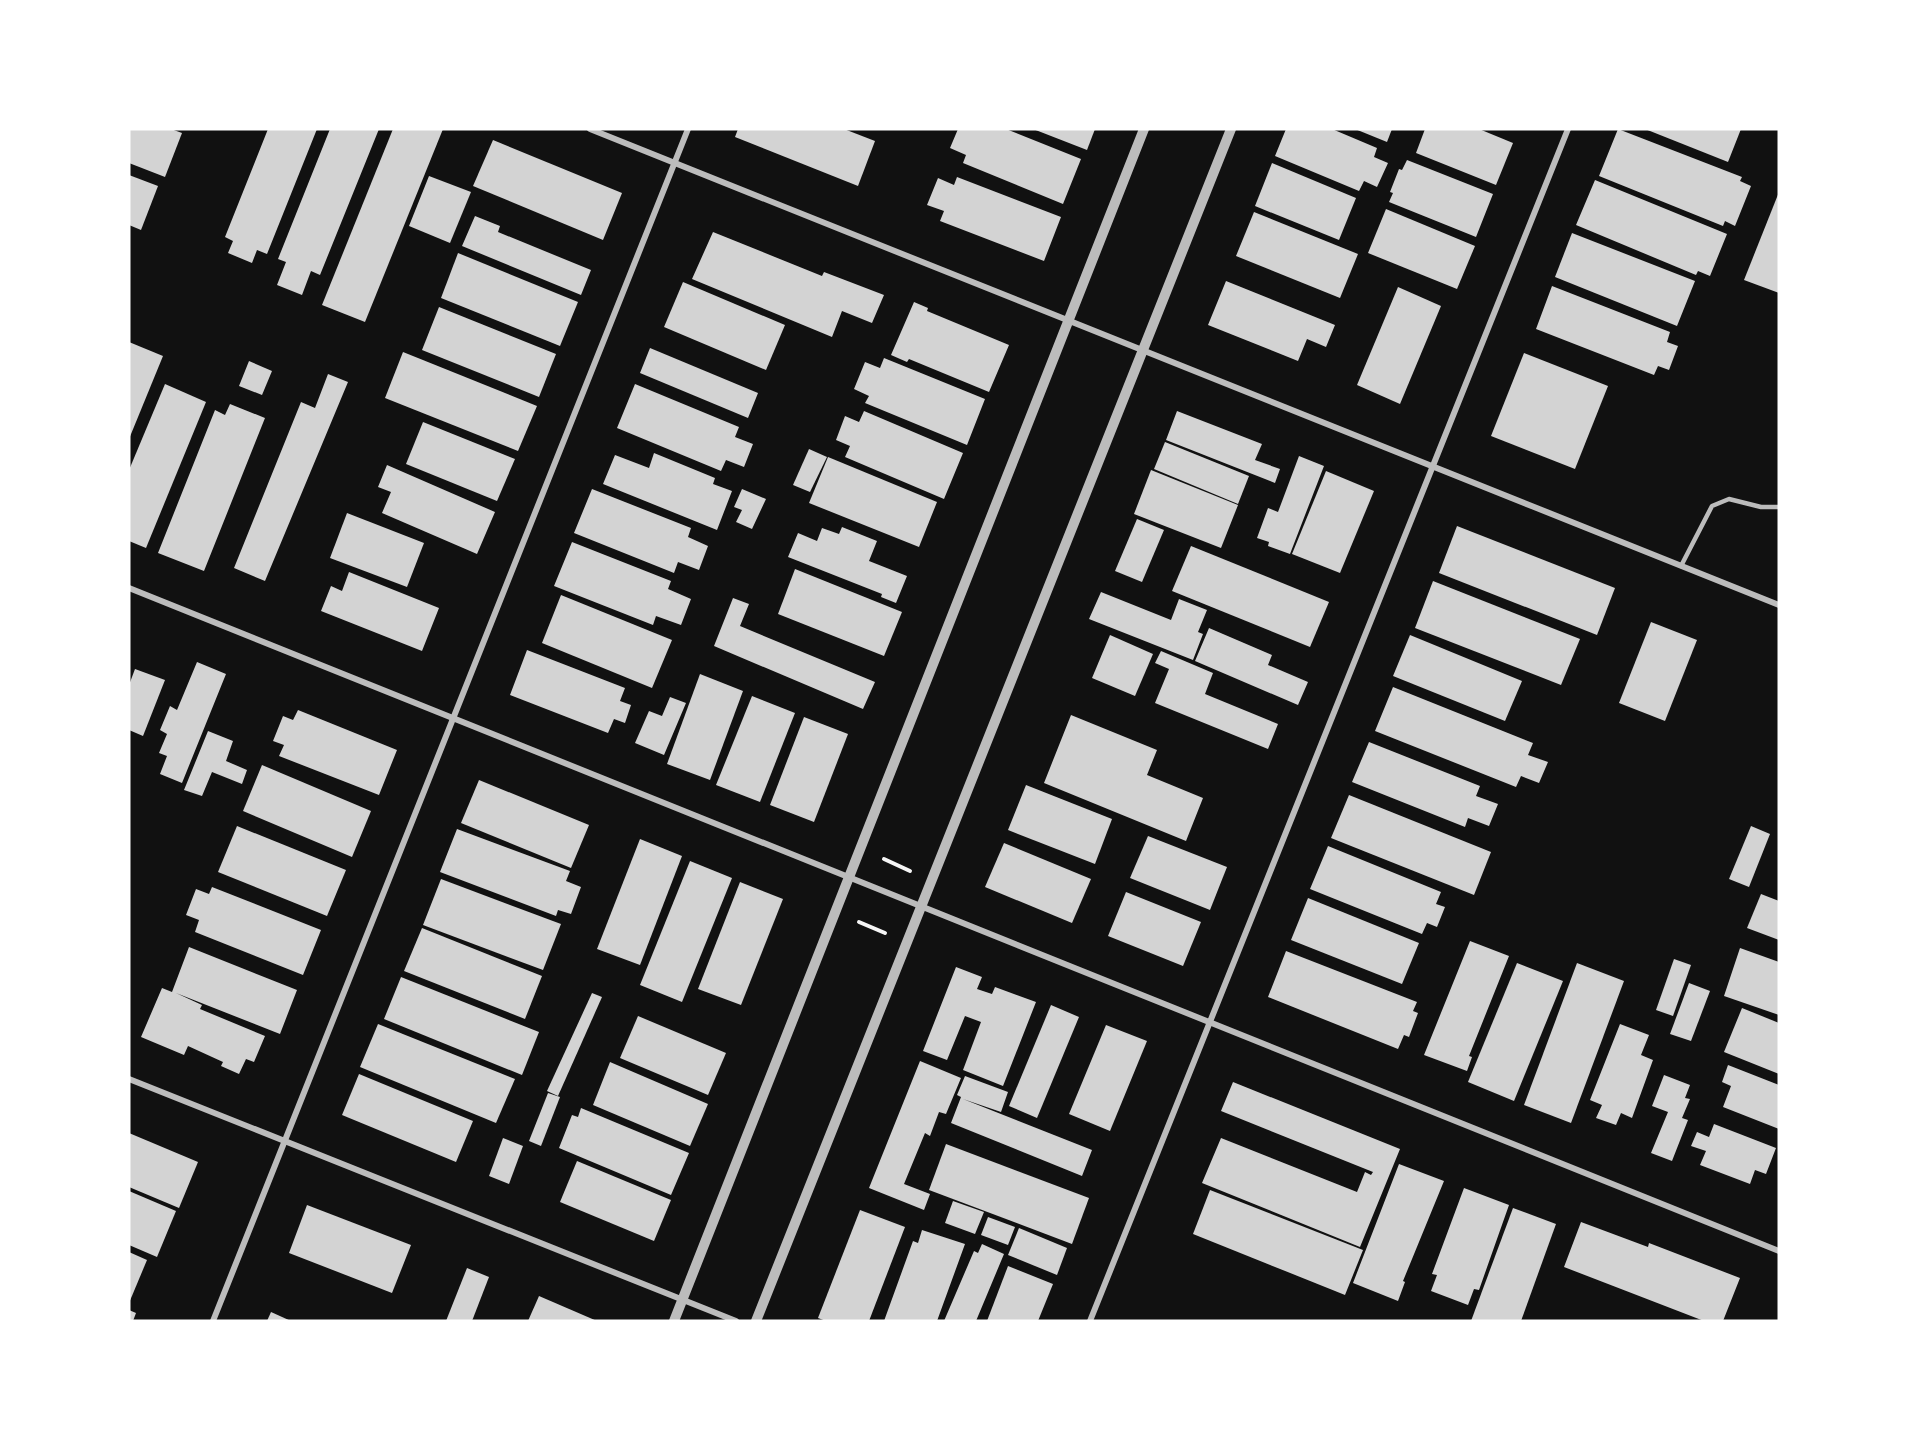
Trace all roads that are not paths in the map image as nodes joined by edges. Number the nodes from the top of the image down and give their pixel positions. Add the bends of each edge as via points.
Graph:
1 (590, 129) edge
2 (688, 129) edge
3 (1144, 129) edge
4 (1231, 129) edge
5 (1568, 129) edge
6 (675, 163) junction
7 (1068, 322) junction
8 (1142, 351) junction
9 (1432, 468) junction
10 (1779, 507) edge
11 (1681, 566) junction
12 (129, 588) edge
13 (1779, 604) edge
14 (453, 718) junction
15 (849, 877) junction
16 (920, 906) junction
17 (1209, 1021) junction
18 (129, 1079) edge
19 (284, 1141) junction
20 (1779, 1251) edge
21 (682, 1300) junction
22 (213, 1321) edge
23 (674, 1321) edge
24 (736, 1321) edge
25 (756, 1321) edge
26 (1090, 1321) edge

1 - 6 street
2 - 6 street
3 - 7 street
4 - 8 street
5 - 9 street
6 - 7 street
6 - 14 street
7 - 8 street
7 - 15 street
8 - 9 street
8 - 16 street
9 - 11 street
9 - 17 street
10 - 11 lane via 1761,507 1729,498 1712,506
11 - 13 street
12 - 14 street
14 - 15 street
14 - 19 street
15 - 16 street
15 - 21 street
16 - 17 street
16 - 25 street
17 - 20 street
17 - 26 street
18 - 19 street
19 - 21 street
19 - 22 street
21 - 23 street
21 - 24 street

